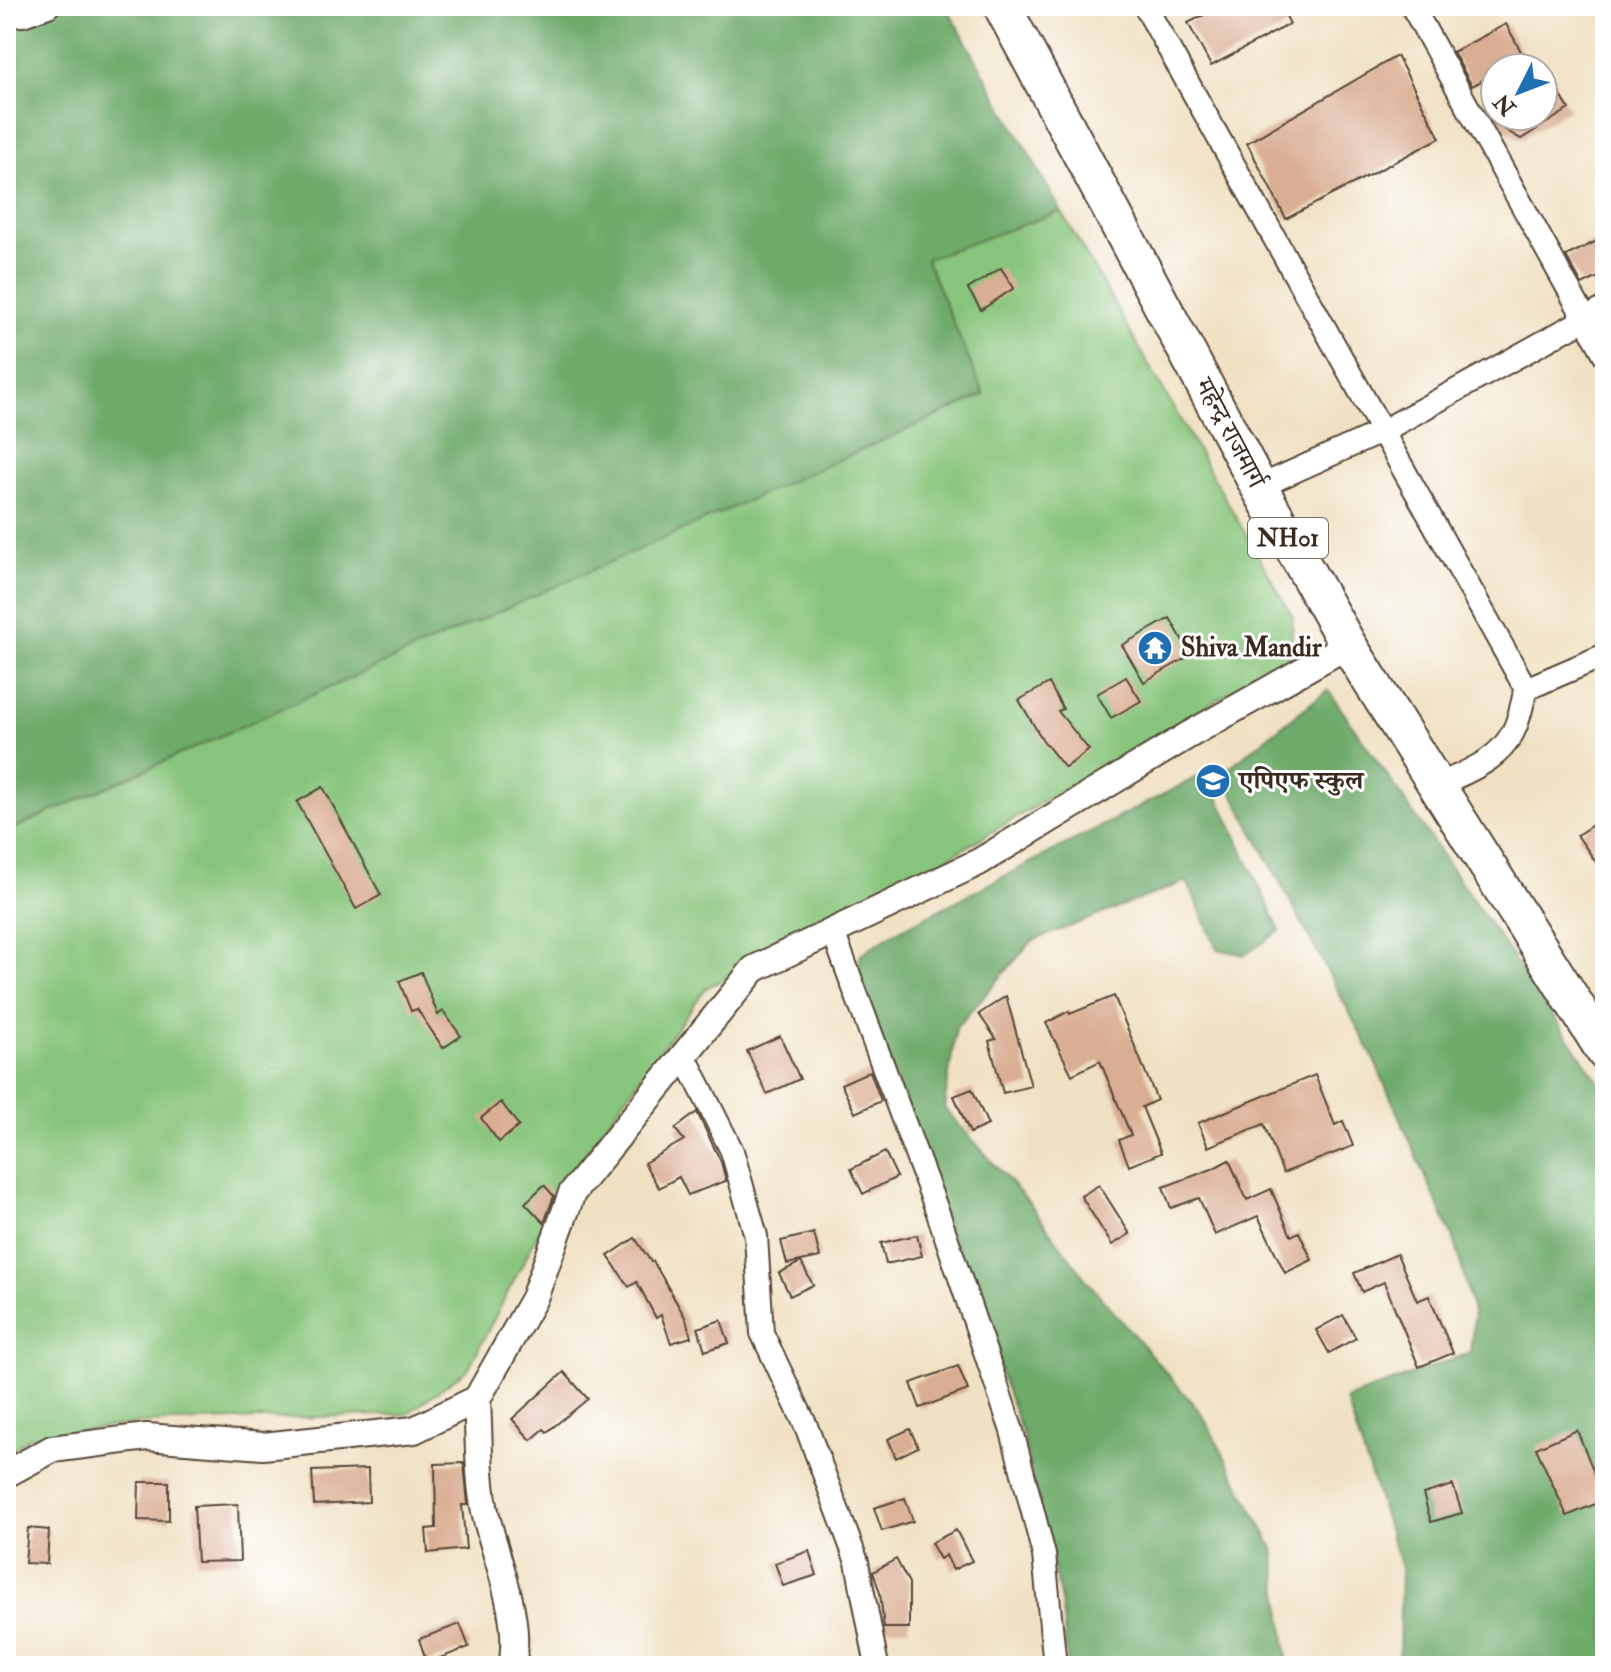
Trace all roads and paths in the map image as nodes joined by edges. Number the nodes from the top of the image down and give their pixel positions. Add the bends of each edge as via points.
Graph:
1 (48, 6) edge
2 (1002, 6) edge
3 (1145, 6) edge
4 (1412, 6) edge
5 (6, 15) edge
6 (1595, 313) edge
7 (1605, 355) edge
8 (1381, 432) junction
9 (1259, 487) junction
10 (1348, 645) junction
11 (1605, 655) edge
12 (1526, 689) junction
13 (1437, 786) junction
14 (833, 932) junction
15 (1605, 1052) edge
16 (684, 1055) junction
17 (477, 1399) junction
18 (6, 1474) edge
19 (512, 1666) edge
20 (877, 1666) edge
21 (1055, 1666) edge

1 - 5 street
2 - 9 highway, महेन्द्र राजमार्ग / NH01
3 - 8 street
4 - 6 street
6 - 7 street
6 - 8 street
8 - 9 street
8 - 12 street
9 - 10 highway, महेन्द्र राजमार्ग / NH01
10 - 13 highway, महेन्द्र राजमार्ग / NH01
10 - 14 street via 979,862
11 - 12 street
12 - 13 street via 1513,733 1495,756
13 - 15 highway, महेन्द्र राजमार्ग / NH01
14 - 16 street via 754,969
14 - 21 street via 1012,1431 1044,1555
16 - 17 street via 572,1193 534,1298
16 - 20 street via 732,1151 756,1236 762,1333 806,1426 857,1562
17 - 18 street via 414,1430 263,1446 147,1437 52,1449
17 - 19 street via 485,1513 508,1590

